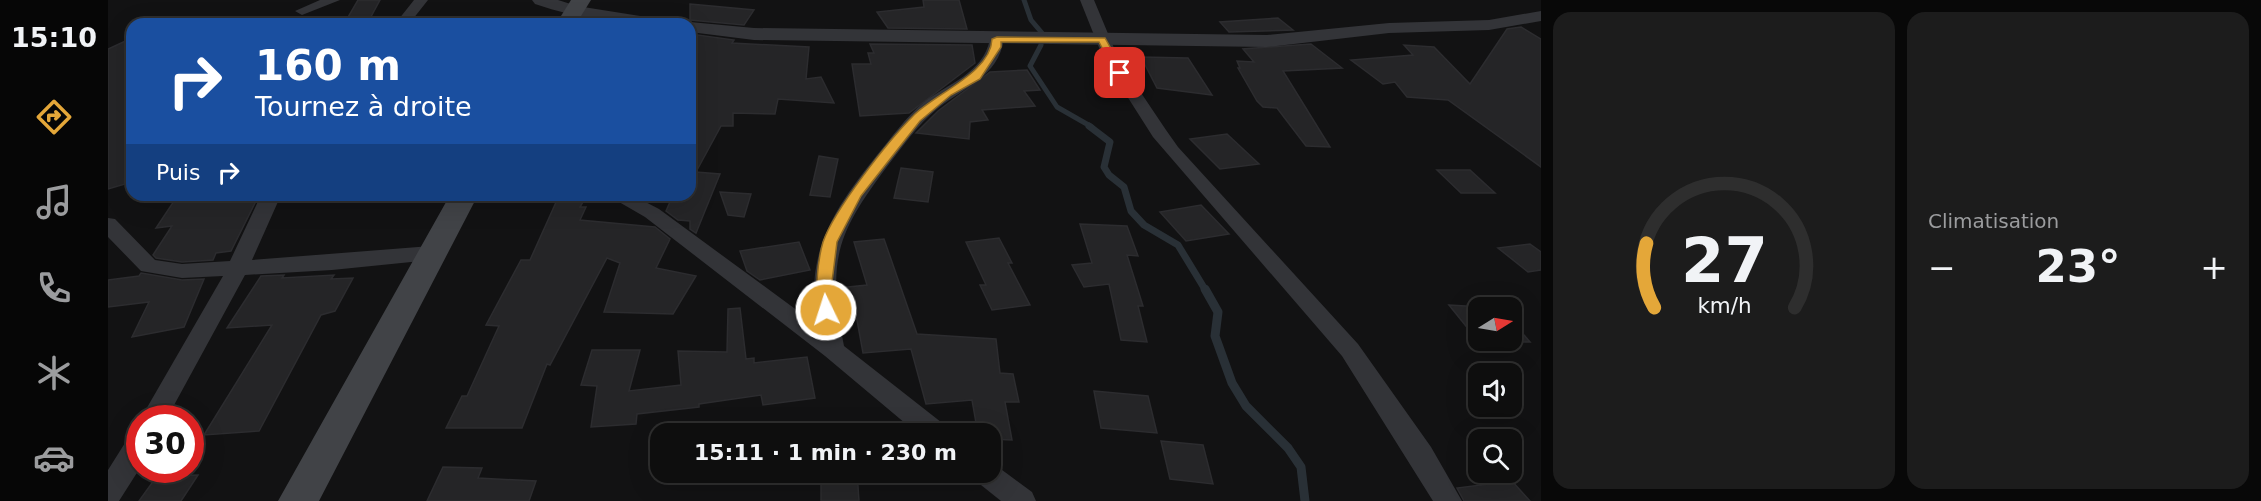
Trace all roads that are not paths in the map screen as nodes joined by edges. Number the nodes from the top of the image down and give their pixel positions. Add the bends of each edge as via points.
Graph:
1 (333, 0) edge
2 (421, 0) edge
3 (541, 0) edge
4 (1087, 0) edge
5 (302, 11) dead end
6 (574, 12) edge
7 (1541, 16) edge
8 (407, 18) edge
9 (616, 18) edge
10 (696, 28) edge
11 (997, 39) junction
12 (1102, 40) junction
13 (268, 201) edge
14 (461, 201) edge
15 (628, 201) edge
16 (108, 224) edge
17 (431, 254) junction
18 (238, 268) junction
19 (833, 350) junction
20 (160, 405) edge
21 (924, 423) edge
22 (126, 465) edge
23 (1000, 483) edge
24 (108, 494) edge
25 (298, 501) edge
26 (1022, 501) edge
27 (1448, 501) edge

1 - 5 street
2 - 8 street
3 - 6 street
4 - 12 street
6 - 9 street
7 - 12 street via 1489,25 1379,29 1275,41
10 - 11 street via 754,34
11 - 12 street
11 - 19 street via 996,47 976,76 916,118 855,195 840,223 830,242 824,290
12 - 27 street via 1128,87 1172,151 1350,350
13 - 18 street
14 - 17 main road
15 - 19 street via 651,213
16 - 18 street via 149,266 182,271
17 - 18 street
17 - 25 main road
18 - 20 street
19 - 21 street
22 - 24 street
23 - 26 street

